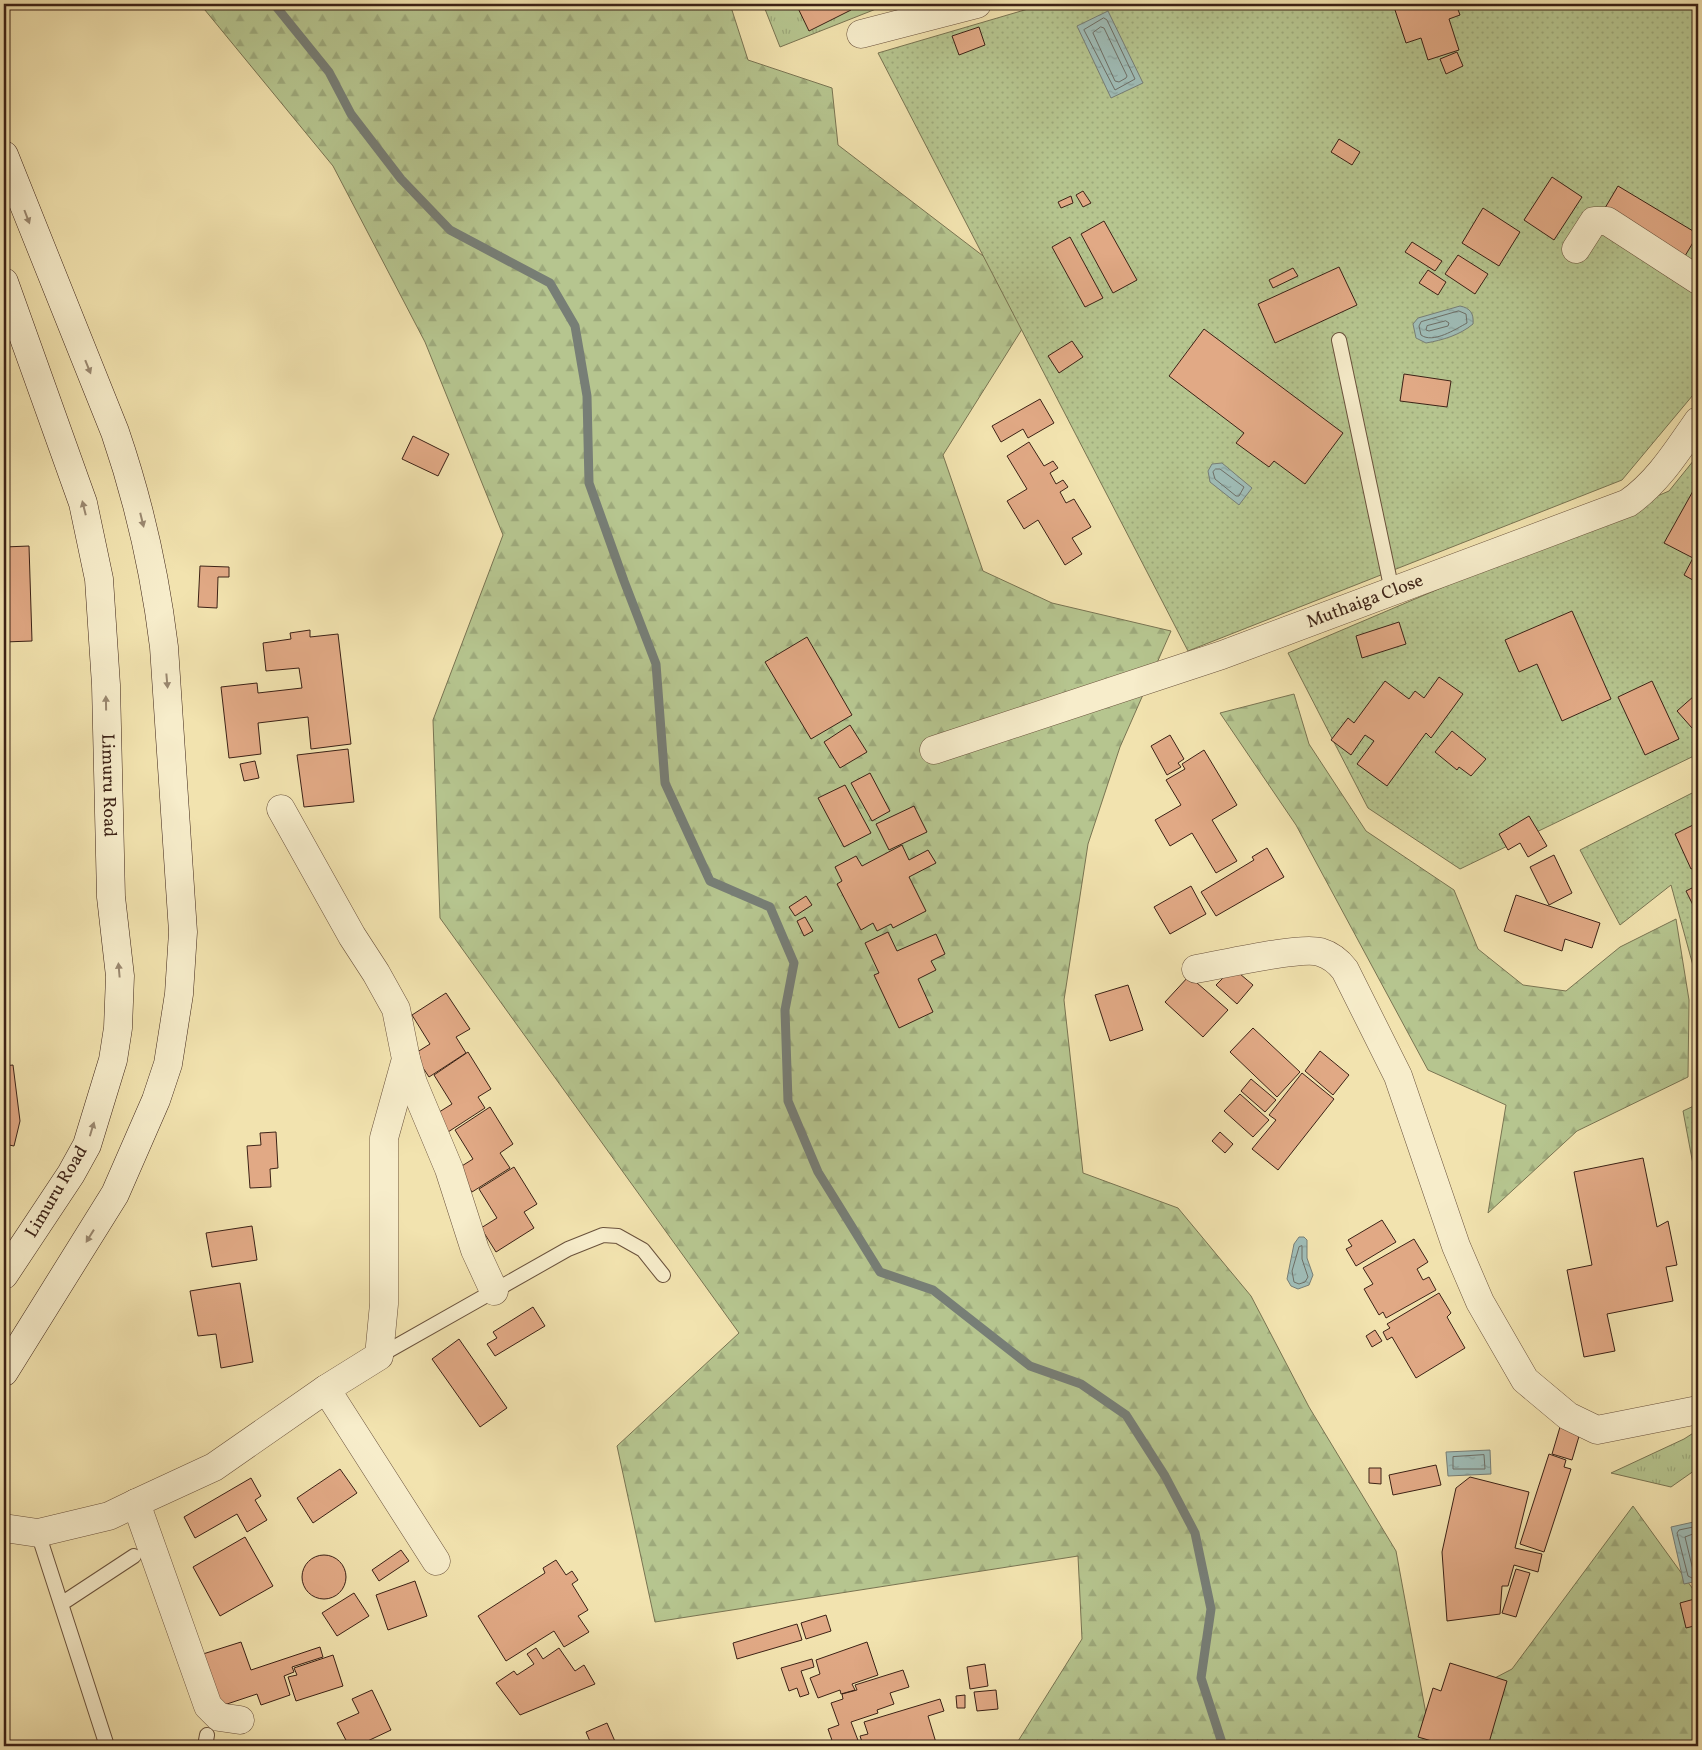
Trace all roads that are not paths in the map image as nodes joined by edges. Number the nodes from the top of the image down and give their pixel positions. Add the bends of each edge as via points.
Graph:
1 (977, 4) edge
2 (860, 34) dead end
3 (4, 155) edge
4 (1576, 249) dead end
5 (1698, 280) edge
6 (4, 282) edge
7 (1339, 340) dead end
8 (1698, 421) edge
9 (1392, 592) junction
10 (934, 750) dead end
11 (281, 809) dead end
12 (1196, 969) dead end
13 (406, 1059) junction
14 (4, 1275) edge
15 (663, 1275) dead end
16 (494, 1290) junction
17 (379, 1356) junction
18 (4, 1372) edge
19 (326, 1389) junction
20 (1698, 1410) edge
21 (136, 1503) junction
22 (4, 1528) edge
23 (38, 1533) junction
24 (134, 1556) dead end
25 (436, 1561) dead end
26 (62, 1604) junction
27 (240, 1720) dead end
28 (107, 1746) edge

1 - 2 street
3 -> 18 street via 115,432 131,477 153,568 164,647 183,932 179,994 168,1064 156,1100 115,1194
4 - 5 street via 1594,222 1607,221
14 -> 6 street, Limuru Road via 87,1145 113,1060 120,976 111,897 106,684 99,579 84,503
7 - 9 lane
8 - 9 street, Muthaiga Close via 1662,473 1645,492 1628,504
9 - 10 street, Muthaiga Close via 1222,655
11 - 13 street via 396,1009
12 - 20 street via 1298,952 1320,952 1338,961 1398,1076 1456,1246 1480,1302 1525,1380 1568,1416 1597,1430
13 - 16 street via 449,1169 474,1250
13 - 17 street via 384,1138 384,1304
15 - 16 lane via 643,1250 618,1236 603,1236 568,1249
16 - 17 lane
17 - 19 street
19 - 21 street via 214,1467
19 - 25 street
21 - 23 street via 109,1516
21 - 27 street via 208,1706 219,1717
22 - 23 street
23 - 26 lane
24 - 26 lane
26 - 28 lane

